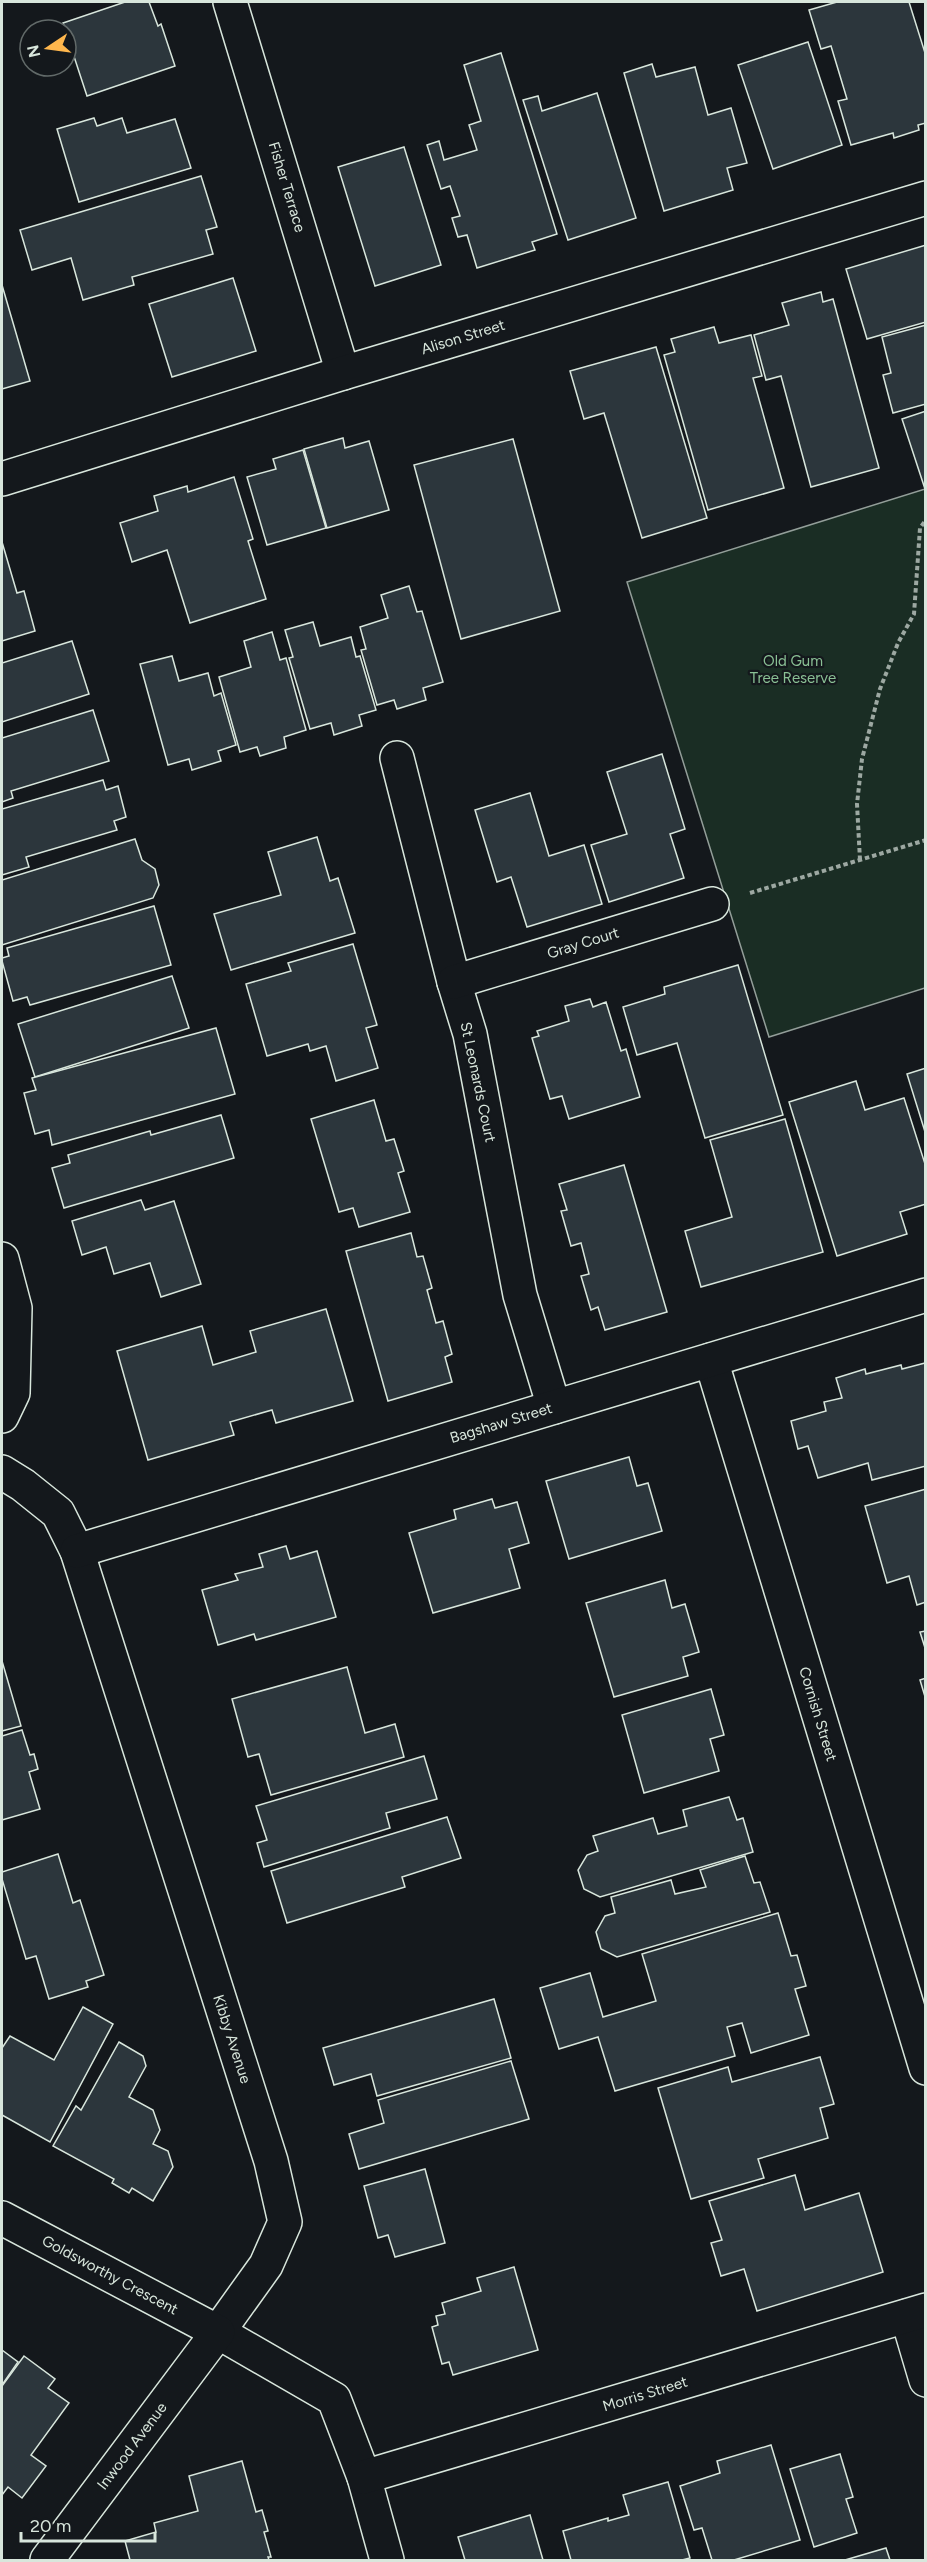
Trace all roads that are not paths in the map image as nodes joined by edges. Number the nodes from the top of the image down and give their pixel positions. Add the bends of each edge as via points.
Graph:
1 (230, 2) edge
2 (926, 198) edge
3 (343, 373) junction
4 (2, 478) edge
5 (397, 758) dead end
6 (712, 904) road end
7 (454, 982) junction
8 (2, 1259) edge
9 (926, 1295) edge
10 (711, 1360) junction
11 (554, 1407) junction
12 (2, 1416) edge
13 (2, 1472) edge
14 (77, 1551) junction
15 (926, 2068) edge
16 (2, 2218) edge
17 (916, 2313) edge
18 (218, 2332) junction
19 (926, 2380) edge
20 (364, 2477) junction
21 (47, 2560) edge
22 (387, 2560) edge

1 - 3 street, Fisher Terrace
2 - 3 street, Alison Street
3 - 4 street, Alison Street
5 - 7 street, St Leonards Court
6 - 7 street, Gray Court
7 - 11 street, St Leonards Court via 470,1034 520,1295
8 - 12 street via 15,1308 13,1394
9 - 10 street, Bagshaw Street
10 - 11 street, Bagshaw Street
10 - 15 street, Cornish Street
11 - 14 street, Bagshaw Street
13 - 14 street, Kibby Avenue via 58,1513
14 - 18 street, Kibby Avenue via 267,2150 285,2222 266,2265
16 - 18 street, Goldsworthy Crescent
17 - 19 street
17 - 20 street, Morris Street
18 - 20 street via 334,2399
18 - 21 street, Inwood Avenue
20 - 22 street

